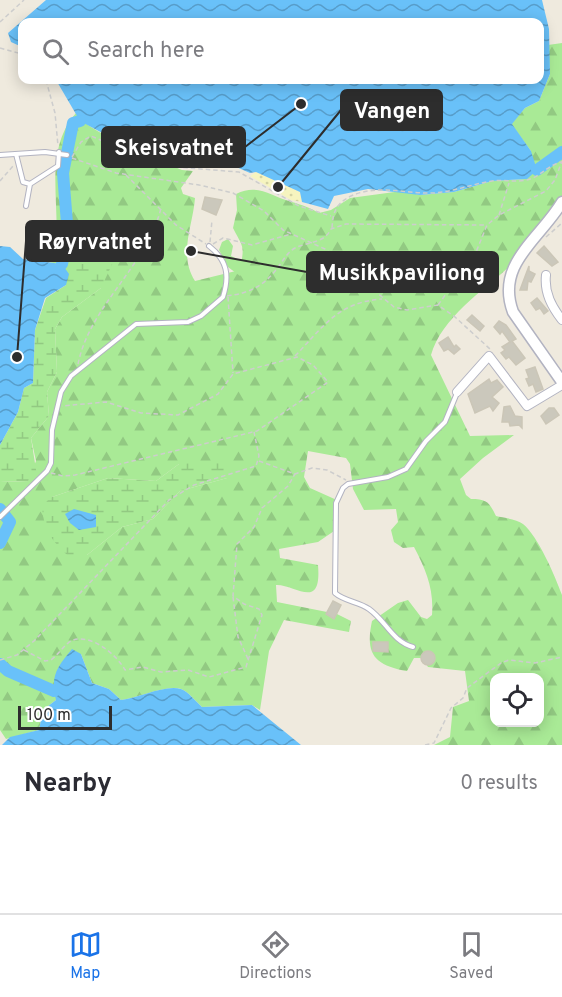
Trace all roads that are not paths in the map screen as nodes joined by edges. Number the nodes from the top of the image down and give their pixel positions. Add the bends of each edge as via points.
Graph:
1 (16, 154) junction
2 (0, 155) edge
3 (30, 184) junction
4 (562, 202) edge
5 (26, 206) dead end
6 (209, 246) road end
7 (546, 275) dead end
8 (562, 320) edge
9 (562, 384) edge
10 (457, 392) joint
11 (0, 516) edge
12 (413, 647) dead end

1 - 2 lane
1 - 3 lane via 23,182
1 - 3 lane via 65,155 58,166
3 - 5 lane
4 - 9 main road via 513,265 508,282 513,312
6 - 11 lane via 217,252 227,272 226,296 188,322 136,324 76,372 63,387 47,471
7 - 8 street via 551,306
9 - 10 street via 528,406 489,356
10 - 12 lane via 444,422 406,469 388,477 348,484 336,503 335,593 369,609 396,638

